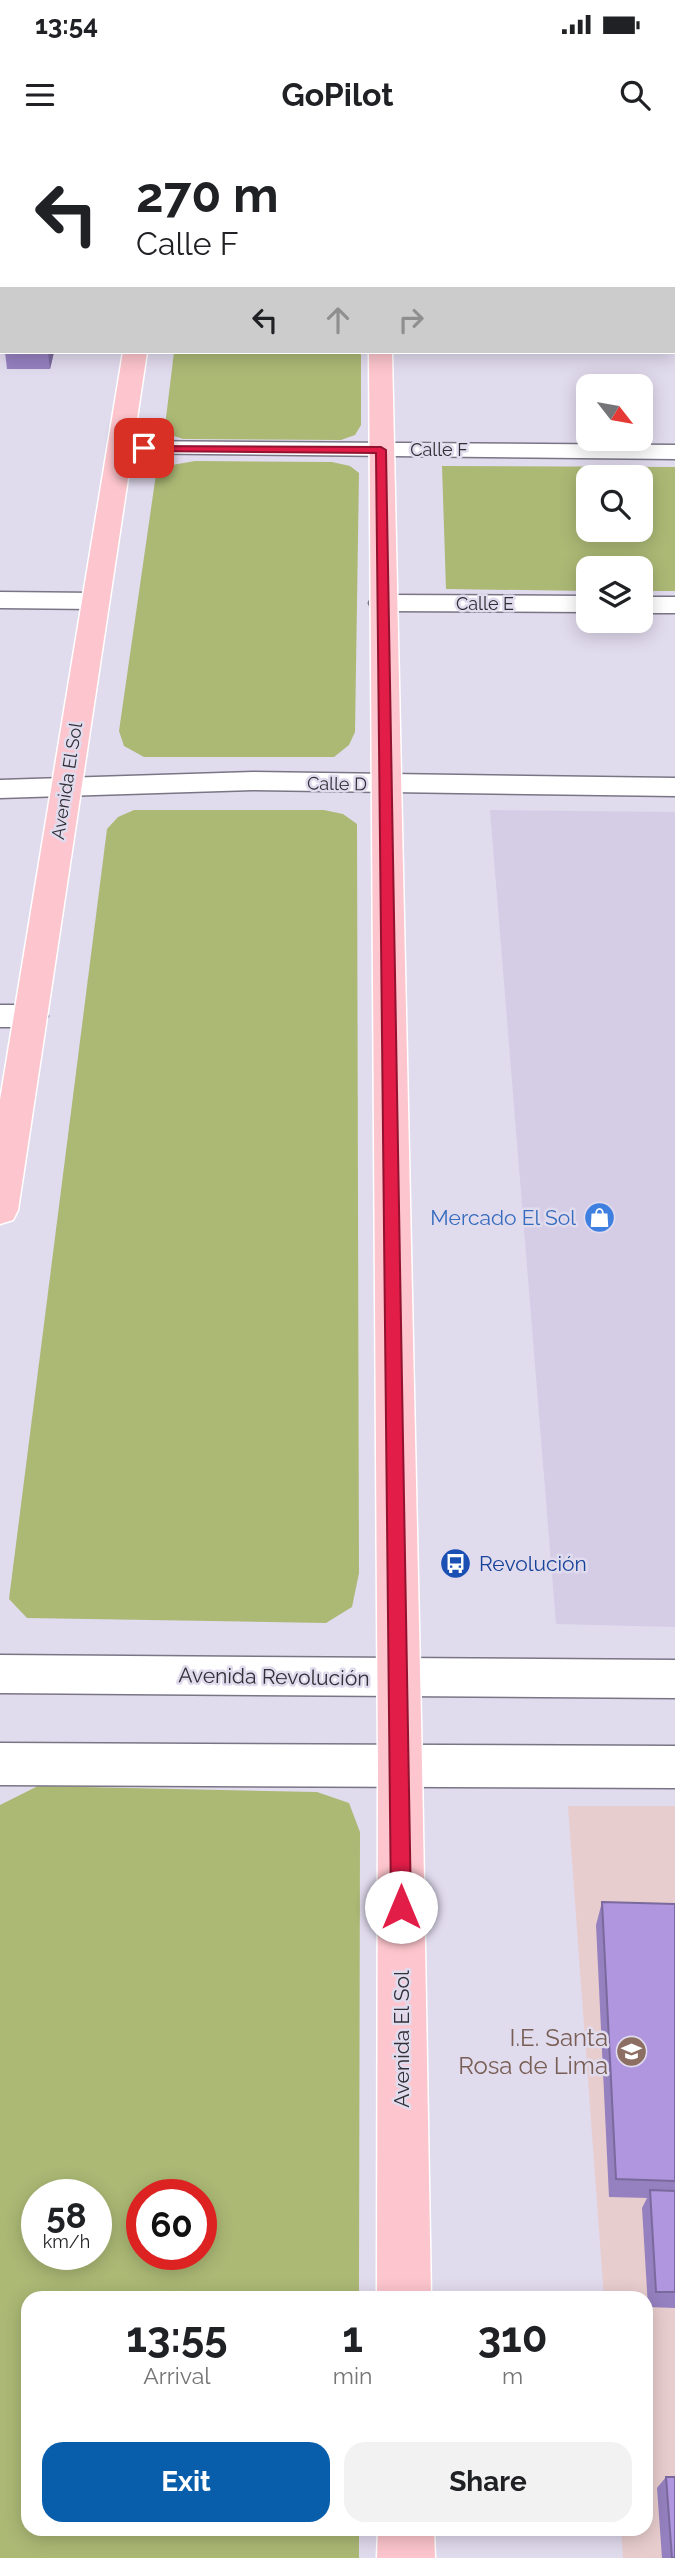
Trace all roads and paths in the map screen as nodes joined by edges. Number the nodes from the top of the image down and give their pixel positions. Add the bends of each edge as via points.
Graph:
1 (135, 354) edge
2 (380, 354) edge
3 (120, 448) junction
4 (381, 450) junction
5 (675, 452) edge
6 (0, 600) edge
7 (95, 601) junction
8 (382, 603) junction
9 (576, 604) edge
10 (653, 605) edge
11 (675, 605) edge
12 (386, 784) junction
13 (67, 785) junction
14 (675, 787) edge
15 (0, 789) edge
16 (15, 1016) edge
17 (0, 1210) edge
18 (0, 1674) edge
19 (398, 1678) junction
20 (675, 1679) edge
21 (0, 1764) edge
22 (400, 1766) junction
23 (675, 1767) edge
24 (404, 2291) edge
25 (406, 2536) edge
26 (406, 2558) edge

1 - 3 main road, Avenida El Sol
2 - 4 main road, Avenida El Sol
3 - 4 street, Calle F
3 - 7 main road, Avenida El Sol
4 - 5 street, Calle F
4 - 8 main road, Avenida El Sol
6 - 7 street
7 - 13 main road, Avenida El Sol
8 - 9 street, Calle E
8 - 12 main road, Avenida El Sol
10 - 11 street
12 - 13 street, Calle D
12 - 14 street, Calle D
12 - 19 main road, Avenida El Sol
13 - 15 street, Calle D
13 - 16 main road, Avenida El Sol
16 - 17 main road, Avenida El Sol
18 - 19 street, Avenida Revolución
19 - 20 street, Avenida Revolución
19 - 22 main road, Avenida El Sol
21 - 22 street
22 - 23 street
22 - 24 main road, Avenida El Sol
25 - 26 main road

